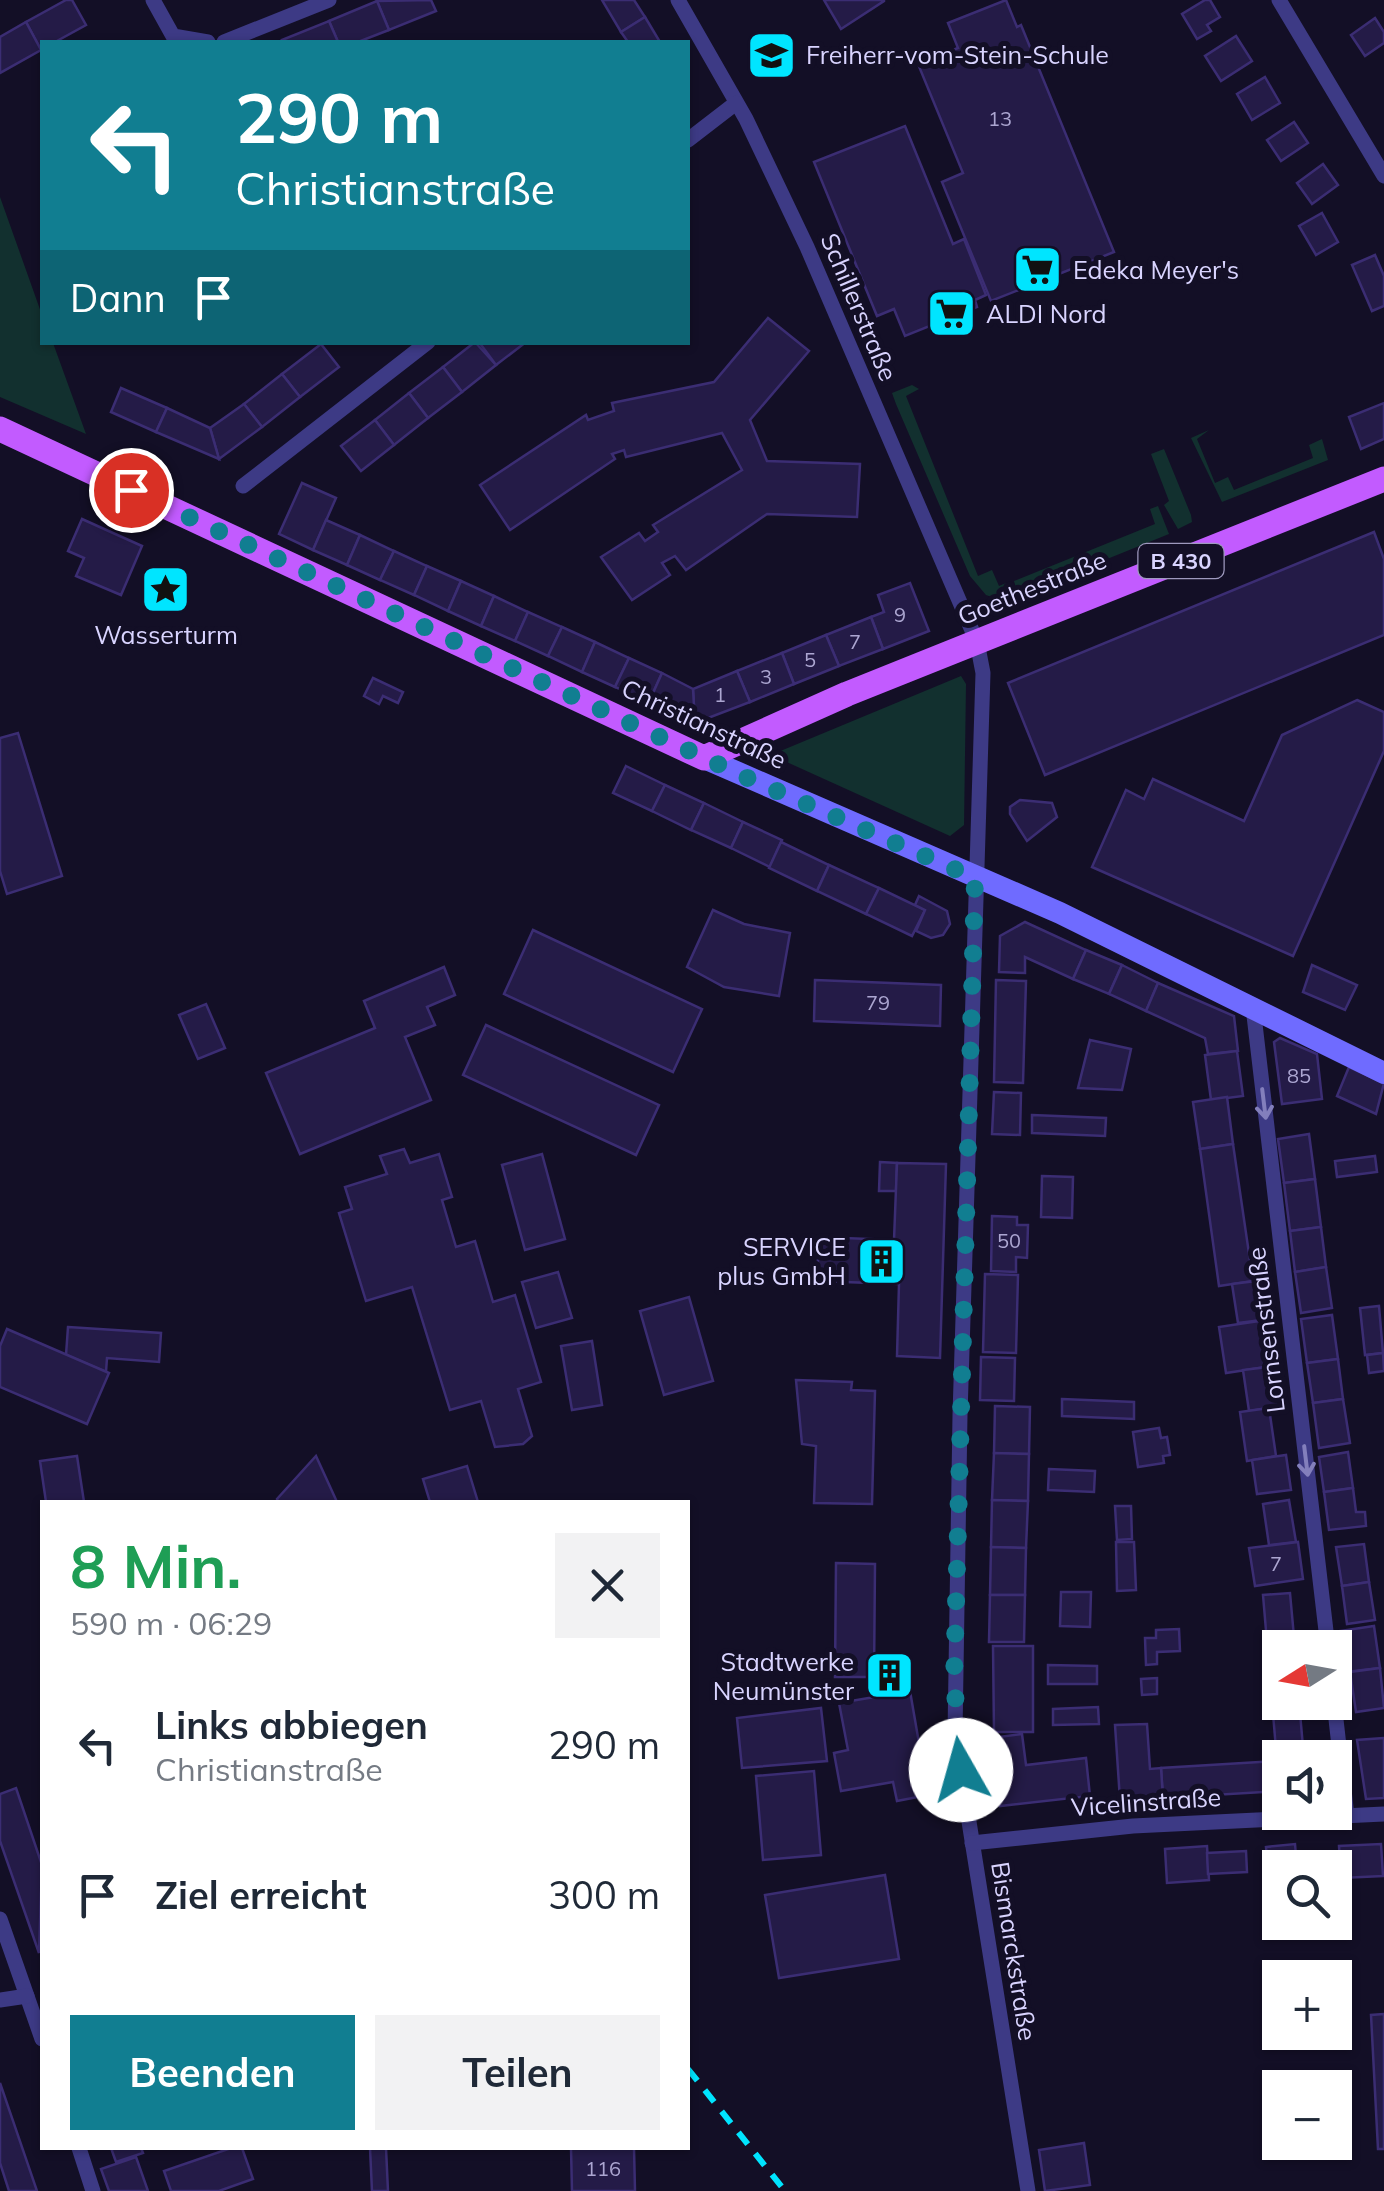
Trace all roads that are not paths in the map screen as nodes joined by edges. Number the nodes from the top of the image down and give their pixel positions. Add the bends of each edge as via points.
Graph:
1 (153, 0) edge
2 (329, 0) edge
3 (678, 0) edge
4 (1279, 0) edge
5 (196, 40) edge
6 (229, 40) edge
7 (736, 102) junction
8 (690, 138) edge
9 (1384, 176) edge
10 (424, 345) edge
11 (0, 429) edge
12 (1384, 478) edge
13 (243, 486) dead end
14 (977, 642) junction
15 (704, 758) junction
16 (975, 878) junction
17 (1253, 1007) junction
18 (1384, 1073) edge
19 (1326, 1630) edge
20 (1384, 1814) edge
21 (1352, 1816) edge
22 (1262, 1820) edge
23 (972, 1843) junction
24 (0, 1919) edge
25 (27, 1996) junction
26 (0, 2000) edge
27 (40, 2033) edge
28 (80, 2150) edge
29 (94, 2191) edge
30 (1028, 2191) edge

1 - 5 street via 173,36
2 - 6 street
3 - 7 street, Schillerstraße
4 - 9 street
7 - 8 street
7 - 14 street, Schillerstraße via 807,247
10 - 13 street
11 - 15 main road, Christianstraße
12 - 14 main road, Goethestraße / B 430
14 - 15 main road, Goethestraße / B 430
14 - 16 street, Schillerstraße via 983,673
15 - 16 street, Christianstraße
16 - 17 street, Christianstraße
16 - 23 street, Bismarckstraße via 954,1680
17 - 18 street, Christianstraße
17 -> 19 street, Lornsenstraße
20 - 21 street, Vicelinstraße
22 - 23 street, Vicelinstraße
23 - 30 street, Bismarckstraße
24 - 25 street
25 - 26 street
25 - 27 street
28 - 29 street

